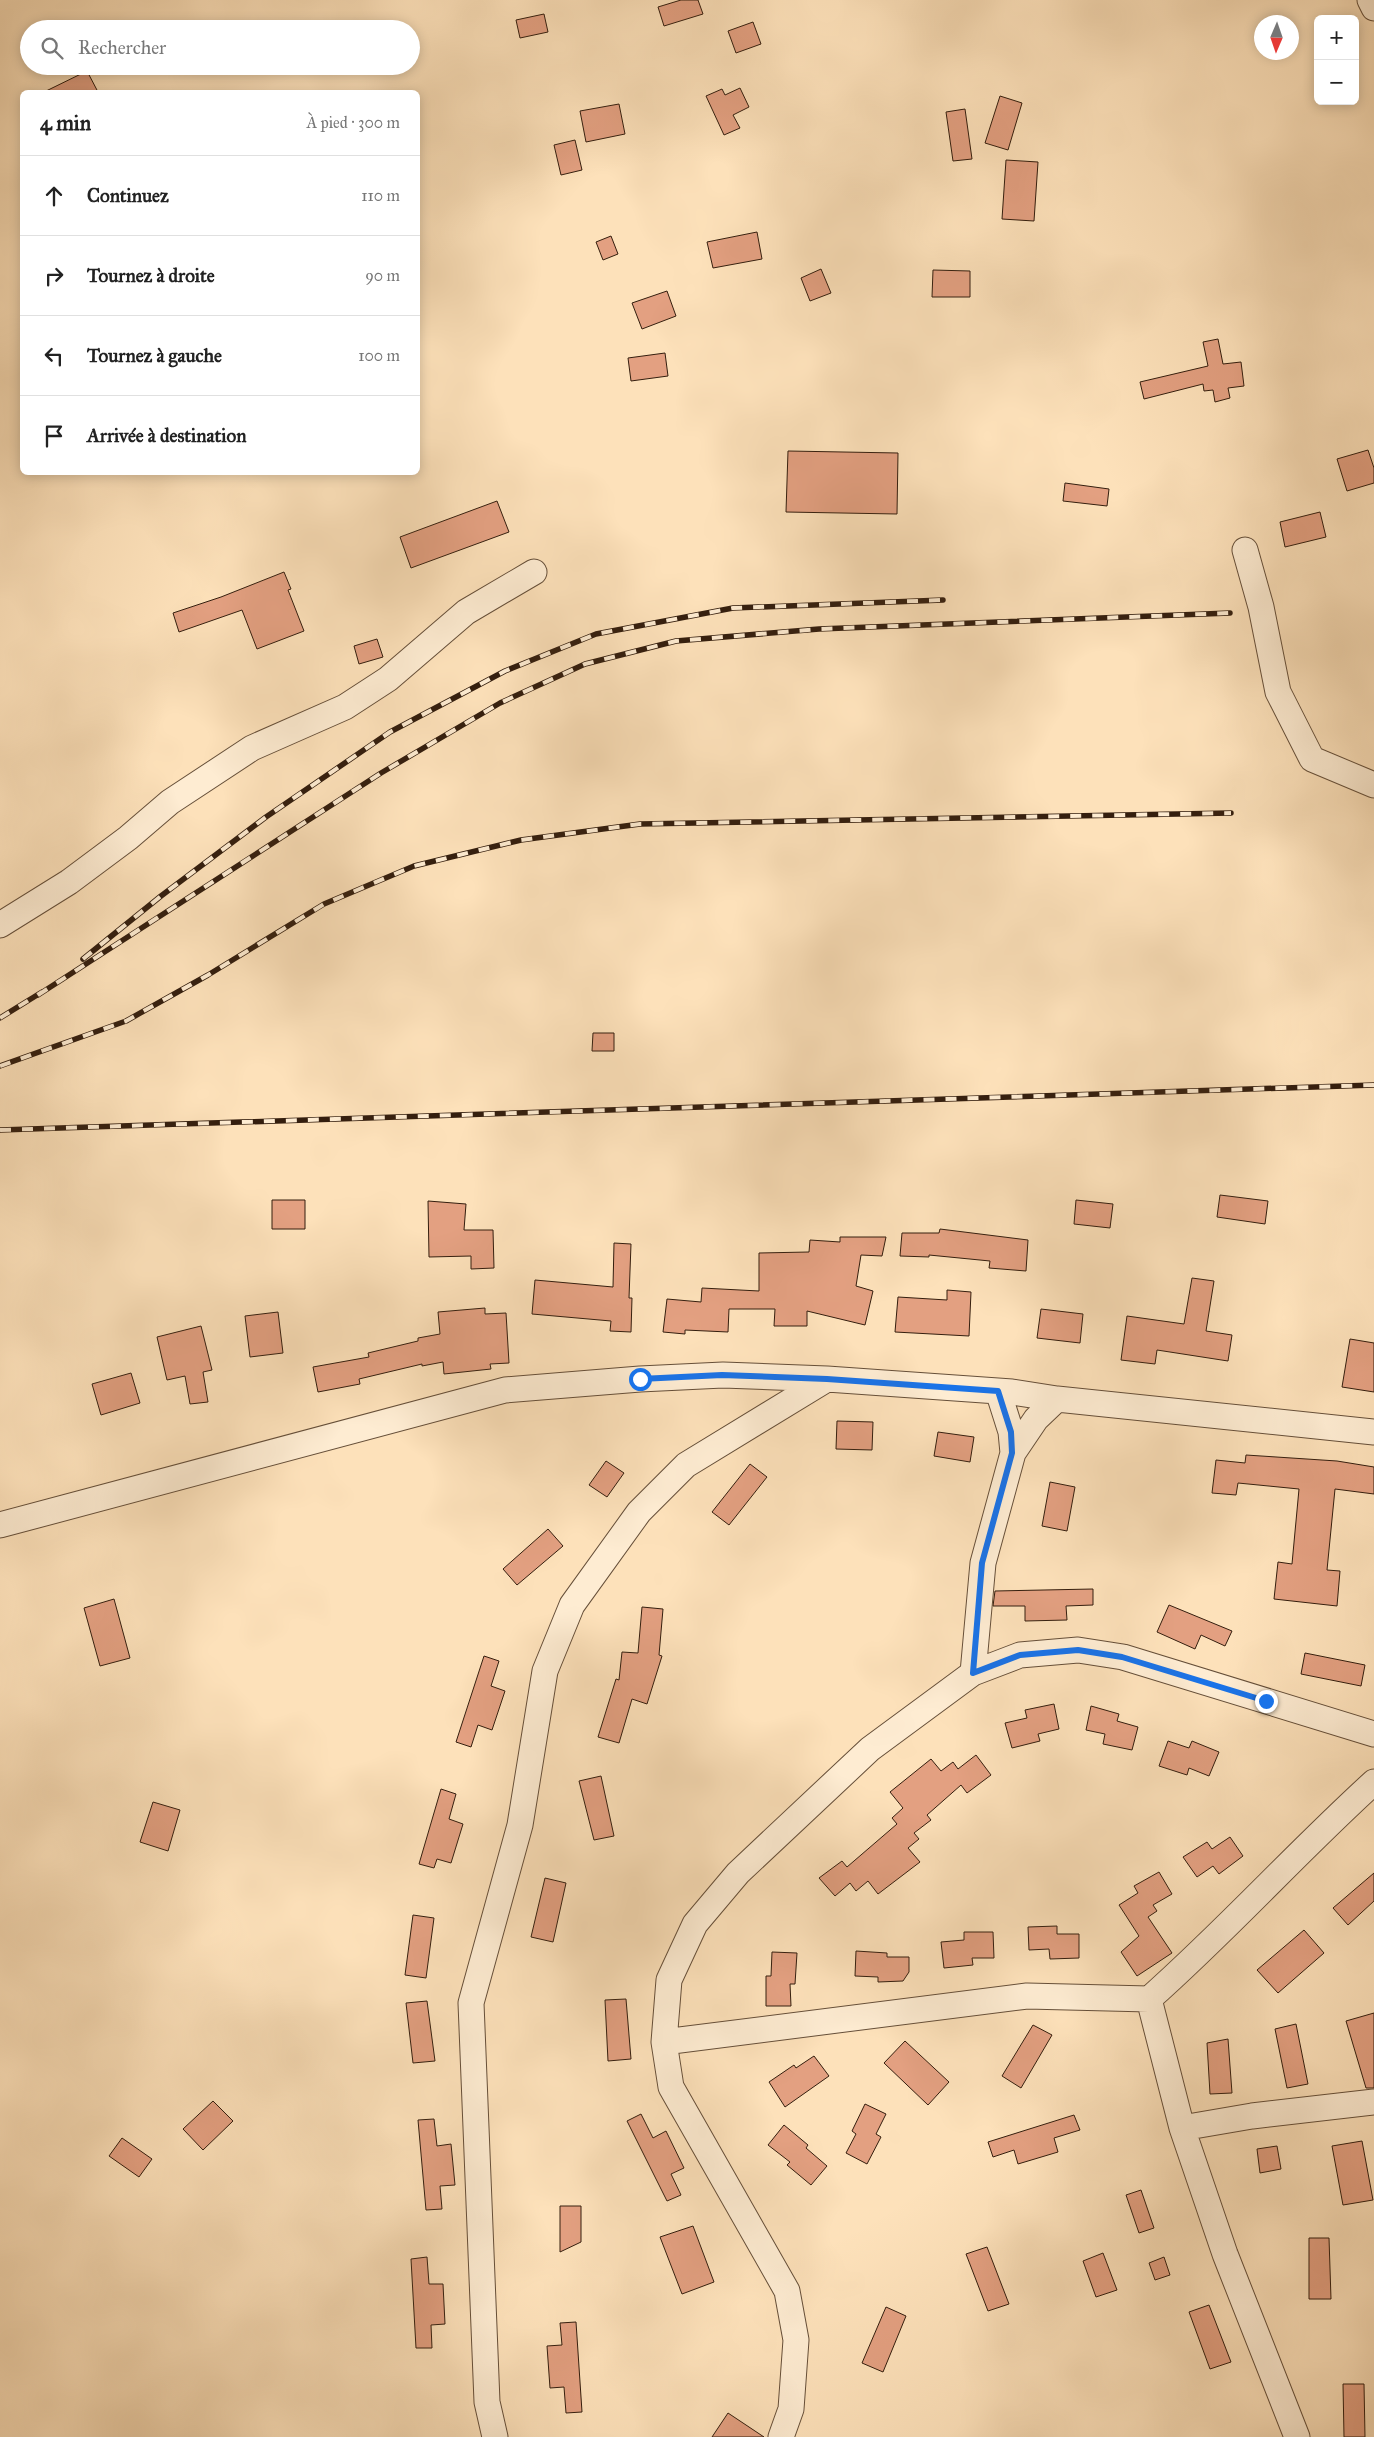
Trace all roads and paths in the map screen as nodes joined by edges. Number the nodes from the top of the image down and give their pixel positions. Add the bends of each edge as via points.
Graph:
1 (1370, 0) edge
2 (1374, 8) edge
3 (1245, 550) dead end
4 (534, 572) dead end
5 (1374, 785) edge
6 (0, 924) edge
7 (827, 1379) junction
8 (998, 1391) junction
9 (1057, 1400) junction
10 (1374, 1432) edge
11 (1012, 1453) junction
12 (0, 1524) edge
13 (973, 1673) junction
14 (1374, 1734) edge
15 (1374, 1782) edge
16 (1149, 1999) junction
17 (664, 2042) junction
18 (1374, 2102) edge
19 (1182, 2128) junction
20 (495, 2437) edge
21 (781, 2437) edge
22 (1296, 2437) edge

1 - 2 street
3 - 5 street via 1261,607 1278,692 1312,759
4 - 6 street via 466,612 388,679 346,707 252,748 170,802 69,882
7 - 8 street
7 - 12 street via 722,1375 505,1390
7 - 20 street via 686,1465 639,1512 572,1606 545,1671 520,1825 471,2003 487,2402
8 - 9 street
8 - 11 street via 1011,1432
9 - 10 street
9 - 11 street via 1036,1420
11 - 13 street via 982,1563
13 - 14 street via 1020,1655 1078,1650 1122,1657
13 - 17 street via 870,1749 738,1873 695,1924 669,1980
15 - 16 street
16 - 17 street via 1027,1996
16 - 19 street
17 - 21 street via 670,2086 788,2291 796,2340 791,2409
18 - 19 street
19 - 22 street via 1225,2254

